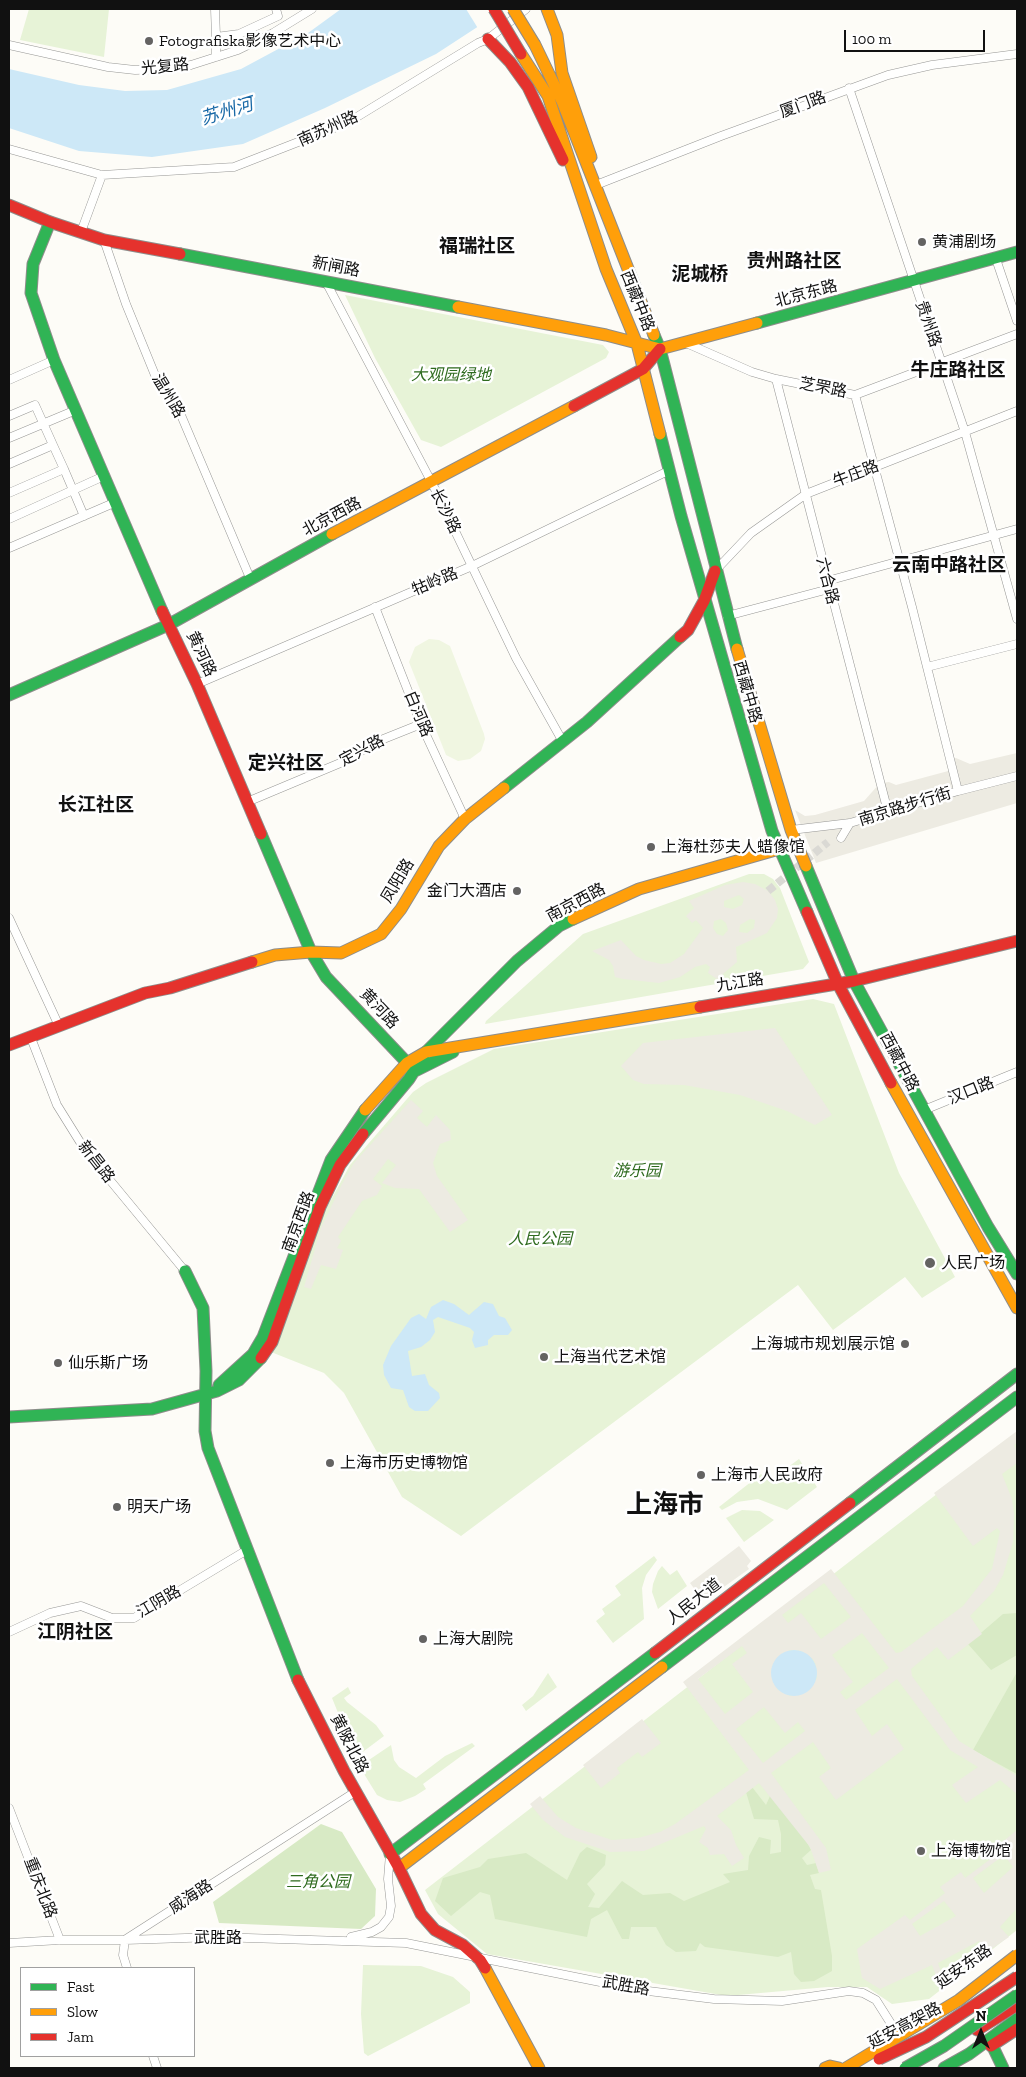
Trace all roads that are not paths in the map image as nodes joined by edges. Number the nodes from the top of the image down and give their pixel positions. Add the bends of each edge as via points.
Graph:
1 (216, 9) edge
2 (276, 9) edge
3 (312, 9) edge
4 (494, 9) edge
5 (513, 9) edge
6 (526, 9) edge
7 (547, 9) edge
8 (216, 37) junction
9 (488, 39) junction
10 (9, 45) edge
11 (1017, 54) edge
12 (216, 58) junction
13 (849, 88) junction
14 (9, 149) edge
15 (102, 175) junction
16 (594, 181) junction
17 (9, 205) edge
18 (587, 214) junction
19 (50, 222) junction
20 (81, 232) junction
21 (104, 240) junction
22 (1017, 252) edge
23 (996, 259) junction
24 (326, 282) junction
25 (914, 282) junction
26 (1017, 321) edge
27 (1017, 334) edge
28 (686, 343) junction
29 (637, 344) junction
30 (660, 350) junction
31 (54, 360) junction
32 (942, 363) junction
33 (643, 369) junction
34 (776, 379) junction
35 (9, 380) edge
36 (855, 395) junction
37 (76, 410) junction
38 (1017, 411) edge
39 (9, 416) edge
40 (44, 423) junction
41 (965, 432) junction
42 (9, 438) edge
43 (53, 445) junction
44 (9, 464) edge
45 (874, 467) junction
46 (64, 469) junction
47 (668, 471) junction
48 (104, 476) junction
49 (432, 483) junction
50 (73, 490) junction
51 (9, 493) edge
52 (806, 494) junction
53 (116, 502) junction
54 (84, 516) junction
55 (9, 519) edge
56 (1017, 529) edge
57 (994, 535) junction
58 (9, 548) edge
59 (900, 561) junction
60 (472, 566) junction
61 (715, 571) junction
62 (250, 578) junction
63 (827, 580) junction
64 (829, 589) junction
65 (704, 601) junction
66 (375, 607) junction
67 (727, 616) junction
68 (1017, 619) edge
69 (168, 624) junction
70 (1017, 644) edge
71 (927, 667) junction
72 (197, 684) junction
73 (9, 696) edge
74 (422, 724) junction
75 (563, 742) junction
76 (1017, 776) edge
77 (958, 791) junction
78 (247, 802) junction
79 (888, 812) junction
80 (465, 819) junction
81 (850, 823) junction
82 (791, 830) junction
83 (841, 838) dead end
84 (779, 849) junction
85 (9, 918) edge
86 (1017, 940) edge
87 (311, 952) junction
88 (854, 981) junction
89 (838, 984) junction
90 (59, 1026) junction
91 (31, 1038) junction
92 (9, 1046) edge
93 (466, 1046) junction
94 (426, 1052) junction
95 (411, 1067) junction
96 (1017, 1072) edge
97 (924, 1110) junction
98 (185, 1270) joint
99 (1017, 1274) edge
100 (1017, 1308) edge
101 (1017, 1374) edge
102 (205, 1394) junction
103 (1017, 1398) edge
104 (9, 1417) edge
105 (246, 1550) junction
106 (9, 1632) edge
107 (355, 1792) junction
108 (9, 1808) edge
109 (390, 1854) junction
110 (398, 1868) junction
111 (60, 1940) junction
112 (125, 1940) junction
113 (341, 1940) junction
114 (9, 1944) edge
115 (1017, 1949) edge
116 (1017, 1955) edge
117 (480, 1960) junction
118 (1017, 1962) edge
119 (127, 1967) edge
120 (1017, 1973) edge
121 (1017, 1977) edge
122 (976, 1981) junction
123 (1017, 1995) edge
124 (1017, 2000) edge
125 (1017, 2005) edge
126 (1017, 2019) edge
127 (1017, 2029) edge
128 (895, 2030) junction
129 (992, 2045) junction
130 (944, 2046) junction
131 (890, 2051) junction
132 (539, 2068) edge
133 (825, 2068) edge
134 (839, 2068) edge
135 (846, 2068) edge
136 (857, 2068) edge
137 (904, 2068) edge
138 (944, 2068) edge
139 (955, 2068) edge
140 (1003, 2068) edge

1 - 8 street
2 - 8 street via 278,16 239,34
3 - 12 street, 光复路 via 261,39
4 - 18 main road, 西藏中路, bridge via 548,96
5 - 16 main road, 西藏中路, bridge via 562,101
6 - 9 street, 南苏州路
7 - 16 main road via 557,35 562,73 591,152
8 - 12 street
9 - 15 street, 南苏州路 via 347,123 234,167
9 - 18 main road via 528,87
10 - 12 street, 光复路 via 135,70 180,67
11 - 13 street, 厦门路 via 910,69
13 - 16 street, 厦门路
13 - 25 street, 贵州路
14 - 15 street, 南苏州路
15 - 20 street
16 - 30 main road, 西藏中路
17 - 19 main road, 新闸路
18 - 29 main road, 西藏中路
19 - 20 main road, 新闸路
19 - 31 main road, 黄河路 via 33,264 31,293
20 - 21 main road, 新闸路
21 - 24 main road, 新闸路
21 - 62 street, 温州路 via 157,380 178,408
22 - 23 main road, 北京东路
23 - 25 main road, 北京东路
23 - 26 street
24 - 29 main road, 新闸路 via 606,335
24 - 49 street, 长沙路
25 - 28 main road, 北京东路
25 - 32 street, 贵州路
27 - 32 street, 芝罘路
28 - 30 main road, 北京东路
28 - 34 street, 芝罘路
29 - 30 main road, 新闸路
29 - 33 main road, 西藏中路
30 - 33 main road, 北京西路
30 - 61 main road, 西藏中路
31 - 35 street
31 - 37 main road, 黄河路
32 - 36 street, 芝罘路
32 - 41 street, 贵州路
33 - 47 main road, 西藏中路
33 - 49 main road, 北京西路
34 - 36 street, 芝罘路
34 - 52 street, 六合路
36 - 45 street
37 - 40 street
37 - 48 main road, 黄河路
38 - 41 street, 牛庄路
39 - 40 street via 35,405
40 - 42 street
40 - 43 street
41 - 45 street, 牛庄路
41 - 57 street, 贵州路
43 - 44 street
43 - 46 street
45 - 52 street, 牛庄路
45 - 59 street
46 - 50 street
46 - 51 street
47 - 60 street, 牯岭路
47 - 65 main road, 西藏中路
48 - 50 street
48 - 53 main road, 黄河路
49 - 60 street, 长沙路
49 - 62 main road, 北京西路
50 - 54 street
50 - 55 street
52 - 61 street, 牛庄路 via 751,533
52 - 63 street, 六合路
53 - 54 street
53 - 69 main road, 黄河路
54 - 58 street
56 - 57 street
57 - 59 street
57 - 68 street, 贵州路
59 - 63 street
59 - 71 street
60 - 66 street, 牯岭路
60 - 75 street, 长沙路 via 516,658
61 - 65 main road, 凤阳路
61 - 67 main road, 西藏中路
62 - 69 main road, 北京西路
63 - 64 street, 六合路
64 - 67 street
64 - 79 street, 六合路
65 - 75 main road, 凤阳路 via 688,630
65 - 84 main road, 西藏中路
66 - 72 street, 牯岭路
66 - 74 street, 白河路
67 - 82 main road, 西藏中路
69 - 72 main road, 黄河路
69 - 73 main road, 北京西路
70 - 71 street
71 - 77 street
72 - 78 main road, 黄河路
74 - 78 street, 定兴路
74 - 80 street, 白河路
75 - 80 main road, 凤阳路
76 - 77 street, 南京路步行街
77 - 79 street, 南京路步行街
78 - 87 main road, 黄河路
79 - 81 street, 南京路步行街
80 - 87 main road, 凤阳路 via 439,846 402,910 381,934 341,953
81 - 82 street, 南京路步行街
81 - 83 street
82 - 88 main road, 西藏中路
84 - 89 main road, 西藏中路
84 - 94 main road, 南京西路 via 640,889 559,926 517,961
85 - 90 street
86 - 88 main road, 九江路
87 - 90 main road, 凤阳路 via 275,955 145,994
87 - 95 main road, 黄河路 via 326,977
88 - 89 main road, 九江路
88 - 97 main road, 西藏中路
89 - 93 main road, 九江路
89 - 100 main road, 西藏中路
90 - 91 main road, 凤阳路
91 - 92 main road, 凤阳路
91 - 98 street, 新昌路 via 57,1105 85,1150
93 - 94 main road, 九江路
93 - 95 main road, 九江路
94 - 95 main road, 南京西路
95 - 102 main road, 南京西路 via 336,1174 320,1207 266,1352 239,1380
96 - 97 street, 汉口路
97 - 99 main road, 西藏中路
98 - 102 main road, 黄陂北路 via 202,1308
101 - 109 main road, 人民大道
102 - 104 main road, 南京西路 via 152,1409
102 - 105 main road, 黄陂北路 via 208,1448
103 - 110 main road, 人民大道
105 - 106 street, 江阴路 via 134,1618 112,1618 81,1606 50,1613
105 - 107 main road, 黄陂北路 via 292,1669
107 - 109 main road, 黄陂北路
107 - 112 street, 威海路
108 - 111 street, 重庆北路
109 - 110 main road, 黄陂北路
109 - 113 street, 武胜路 via 391,1906 388,1917 381,1927 372,1932
110 - 117 main road, 黄陂北路 via 421,1914 435,1930 463,1945
111 - 112 street
111 - 114 street
112 - 113 street, 武胜路 via 216,1937
112 - 119 street via 123,1955
113 - 117 street, 武胜路 via 414,1944
115 - 122 main road, 延安东路
116 - 135 main road, bridge via 959,2000
117 - 128 street, 武胜路 via 640,1990 714,1999 782,2001 849,1991 870,1994
117 - 132 main road, 黄陂北路
118 - 122 main road
120 - 131 main road, 延安东路
121 - 136 main road, 延安高架路, bridge via 926,2037
122 - 128 main road, 延安东路
123 - 130 main road, 延安高架路, bridge
124 - 137 main road
125 - 130 main road, bridge
126 - 138 main road
127 - 129 main road
128 - 131 main road
129 - 139 main road
129 - 140 main road
130 - 137 main road, 延安高架路, bridge
131 - 136 main road, 延安东路
133 - 134 main road

